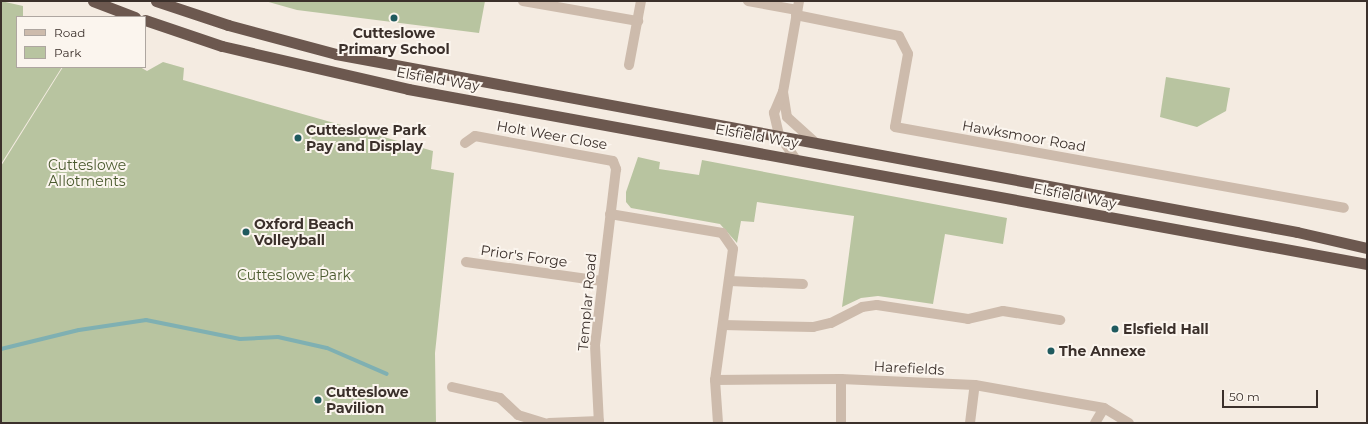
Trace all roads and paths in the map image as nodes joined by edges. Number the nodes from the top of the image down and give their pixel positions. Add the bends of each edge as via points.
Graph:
1 (93, 1) edge
2 (156, 1) edge
3 (523, 1) edge
4 (642, 1) edge
5 (748, 1) edge
6 (797, 9) edge
7 (132, 16) edge
8 (146, 20) edge
9 (638, 21) junction
10 (629, 65) dead end
11 (783, 92) junction
12 (779, 135) junction
13 (815, 142) junction
14 (465, 143) dead end
15 (794, 158) junction
16 (614, 183) joint
17 (1344, 208) dead end
18 (610, 214) junction
19 (1367, 248) edge
20 (466, 262) dead end
21 (1367, 264) edge
22 (602, 281) junction
23 (730, 281) junction
24 (803, 284) dead end
25 (1060, 320) dead end
26 (723, 324) junction
27 (841, 379) junction
28 (715, 380) junction
29 (975, 385) junction
30 (452, 387) dead end
31 (1104, 408) junction
32 (599, 422) edge
33 (545, 423) edge
34 (549, 423) edge
35 (718, 423) edge
36 (841, 423) edge
37 (970, 423) edge
38 (1095, 423) edge
39 (1129, 423) edge

1 - 7 highway
2 - 12 highway, Elsfield Way via 228,25 336,54
3 - 9 street
4 - 9 street
5 - 6 street
6 - 11 street
6 - 17 street, Hawksmoor Road via 899,36 908,54 895,126
8 - 15 highway, Elsfield Way via 222,46 393,86
9 - 10 street
11 - 12 street via 774,114
11 - 13 street via 787,118
12 - 13 highway, Elsfield Way
12 - 15 street
13 - 19 highway, Elsfield Way via 1297,232
14 - 16 street, Holt Weer Close via 475,136 600,156 612,161
15 - 21 highway, Elsfield Way
16 - 18 street, Templar Road
18 - 22 street, Templar Road
18 - 23 street via 722,233 733,249
20 - 22 street, Prior's Forge
22 - 32 street, Templar Road via 595,345
23 - 24 street
23 - 26 street
25 - 26 street via 1003,311 968,319 877,305 813,327
26 - 28 street
27 - 28 street, Harefields
27 - 29 street, Harefields
27 - 36 street
28 - 35 street
29 - 31 street, Harefields
29 - 37 street
30 - 33 street via 500,398 518,415
31 - 38 street
31 - 39 street, Harefields
32 - 34 street

